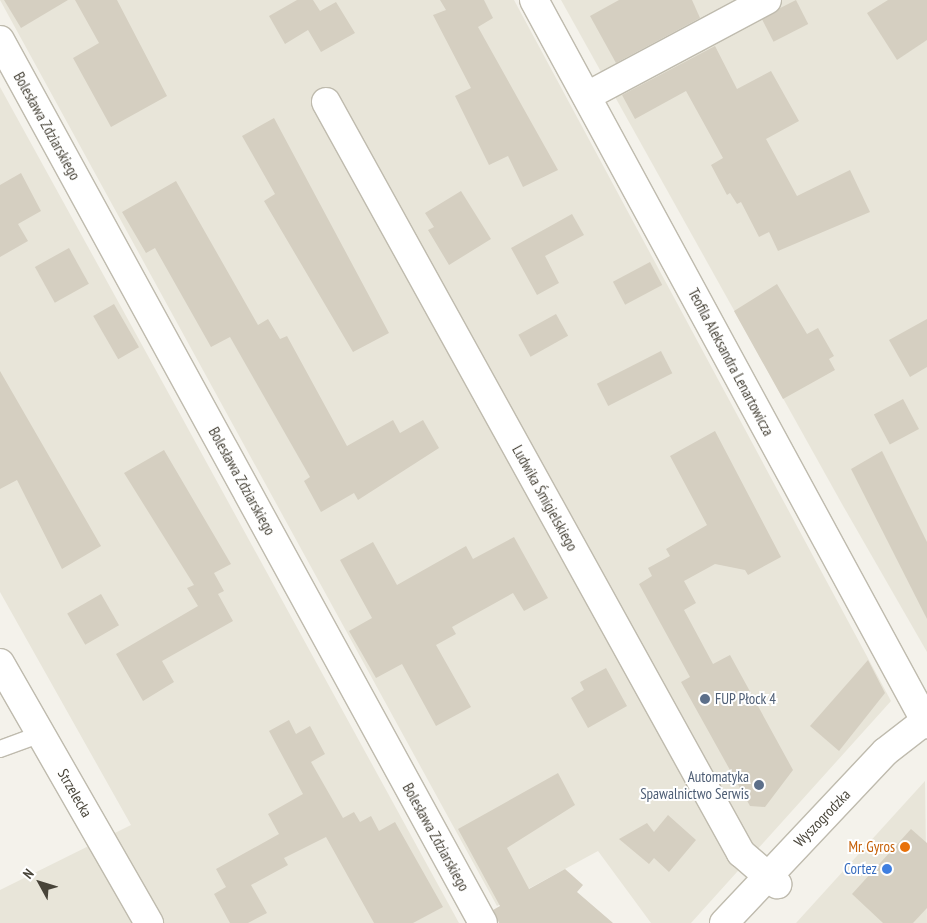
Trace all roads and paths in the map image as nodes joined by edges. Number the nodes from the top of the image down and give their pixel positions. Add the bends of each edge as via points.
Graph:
1 (534, 0) edge
2 (767, 0) edge
3 (0, 40) edge
4 (587, 96) junction
5 (326, 102) dead end
6 (0, 662) edge
7 (926, 721) edge
8 (41, 734) junction
9 (0, 750) edge
10 (772, 880) junction
11 (149, 923) edge
12 (483, 923) edge
13 (724, 923) edge

1 - 4 street, Teofila Aleksandra Lenartowicza
2 - 4 street
3 - 12 street, Bolesława Zdziarskiego
4 - 7 street, Teofila Aleksandra Lenartowicza
5 - 10 street, Ludwika Śmigielskiego via 741,853
6 - 8 street, Strzelecka
7 - 10 street, Wyszogrodzka via 886,752
8 - 9 lane
8 - 11 street, Strzelecka
10 - 13 street, Wyszogrodzka

